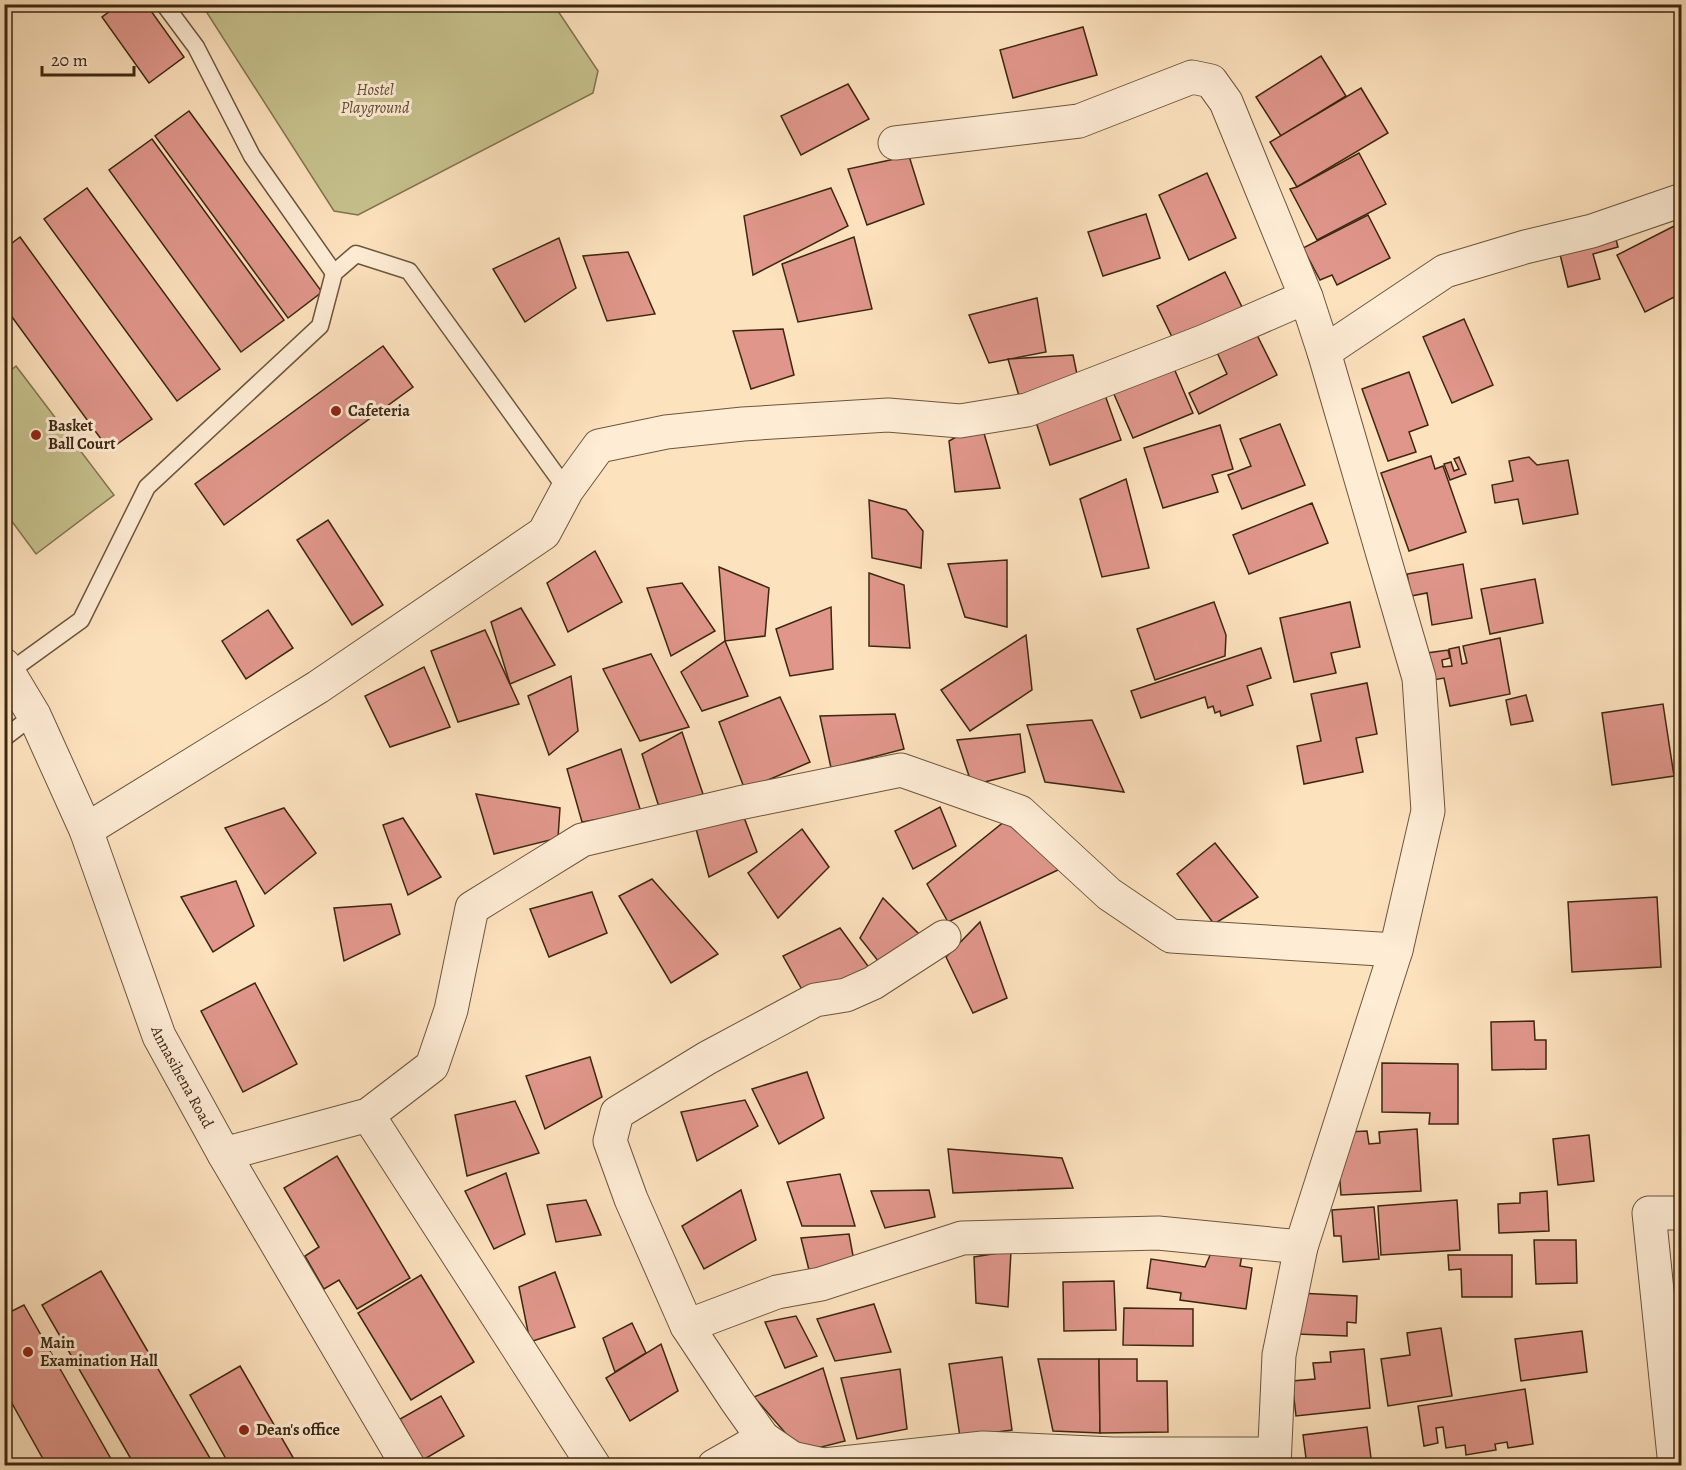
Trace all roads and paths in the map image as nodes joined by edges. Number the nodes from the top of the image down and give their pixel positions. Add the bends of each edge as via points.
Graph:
1 (164, 4) edge
2 (895, 143) dead end
3 (1682, 200) edge
4 (334, 273) junction
5 (1305, 297) junction
6 (1324, 352) junction
7 (567, 490) junction
8 (7, 669) edge
9 (34, 715) junction
10 (4, 738) edge
11 (86, 830) junction
12 (944, 937) dead end
13 (1396, 950) junction
14 (368, 1115) junction
15 (224, 1154) junction
16 (1682, 1213) edge
17 (1301, 1247) junction
18 (687, 1326) junction
19 (1673, 1357) edge
20 (763, 1438) junction
21 (1274, 1460) edge
22 (408, 1466) edge
23 (594, 1466) edge
24 (714, 1466) edge
25 (1675, 1466) edge

1 - 4 lane via 196,47 252,156
2 - 5 street via 1079,121 1192,77 1211,81 1226,102
3 - 6 street via 1592,231 1445,271
4 - 7 lane via 356,254 409,271
4 - 8 lane via 320,326 147,487 81,620
5 - 6 street
5 - 7 street via 1205,341 1027,410 960,421 888,415 666,432 599,446
6 - 13 street via 1419,678 1428,811
7 - 11 street via 544,533 318,687
8 - 9 street, Annasihena Road
9 - 10 lane
9 - 11 street, Annasihena Road
11 - 15 street, Annasihena Road via 159,1036
12 - 18 street via 873,983 846,995 815,1000 707,1058 617,1113 610,1141
13 - 14 street via 1171,936 1109,894 1020,812 901,770 582,840 472,908 451,1010 432,1066
13 - 17 street
14 - 15 street
14 - 23 street
15 - 22 street, Annasihena Road
16 - 19 street via 1648,1213
17 - 18 street via 1158,1233 962,1238 821,1284 777,1292
17 - 21 street via 1280,1355
18 - 20 street
19 - 25 street
20 - 21 street via 792,1458 824,1466 983,1448
20 - 24 street

